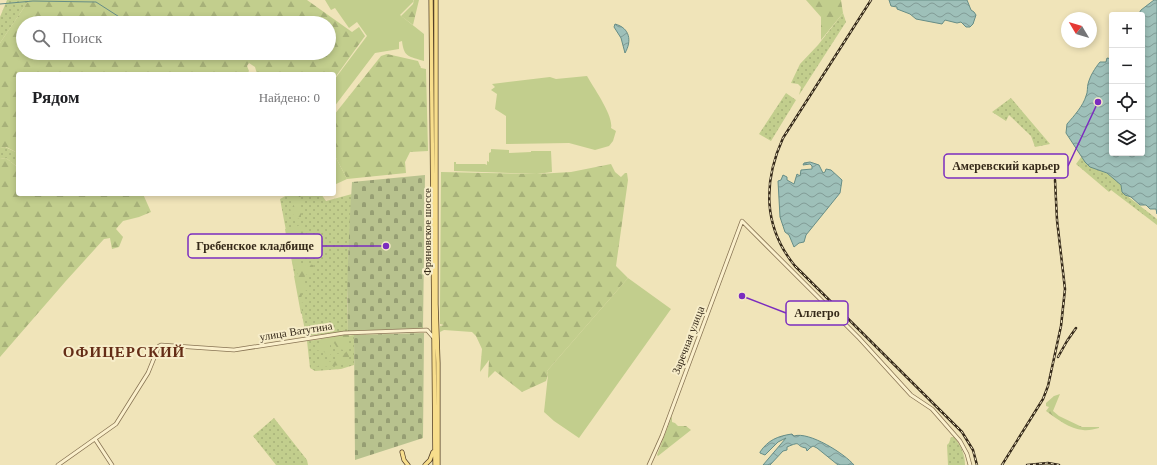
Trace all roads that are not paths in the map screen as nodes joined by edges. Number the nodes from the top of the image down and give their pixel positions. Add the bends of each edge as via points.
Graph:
1 (431, 0) edge
2 (436, 0) edge
3 (433, 326) junction
4 (427, 330) junction
5 (434, 338) junction
6 (95, 439) junction
7 (435, 441) junction
8 (402, 452) dead end
9 (58, 465) edge
10 (112, 465) edge
11 (408, 465) edge
12 (425, 465) edge
13 (435, 465) edge
14 (438, 465) edge
15 (649, 465) edge
16 (970, 465) edge

1 - 3 main road, Фряновское шоссе
2 - 14 main road, Фряновское шоссе
3 - 4 street
3 - 5 main road, Фряновское шоссе
4 - 5 street
4 - 6 street, улица Ватутина via 344,333 234,350 163,344 159,346 148,373 120,418 113,427
5 - 7 main road, Фряновское шоссе
6 - 9 street
6 - 10 street
7 - 12 main road via 432,457
7 - 13 main road, Фряновское шоссе
8 - 11 main road
15 - 16 street, Заречная улица via 742,221 911,395 932,409 960,441

